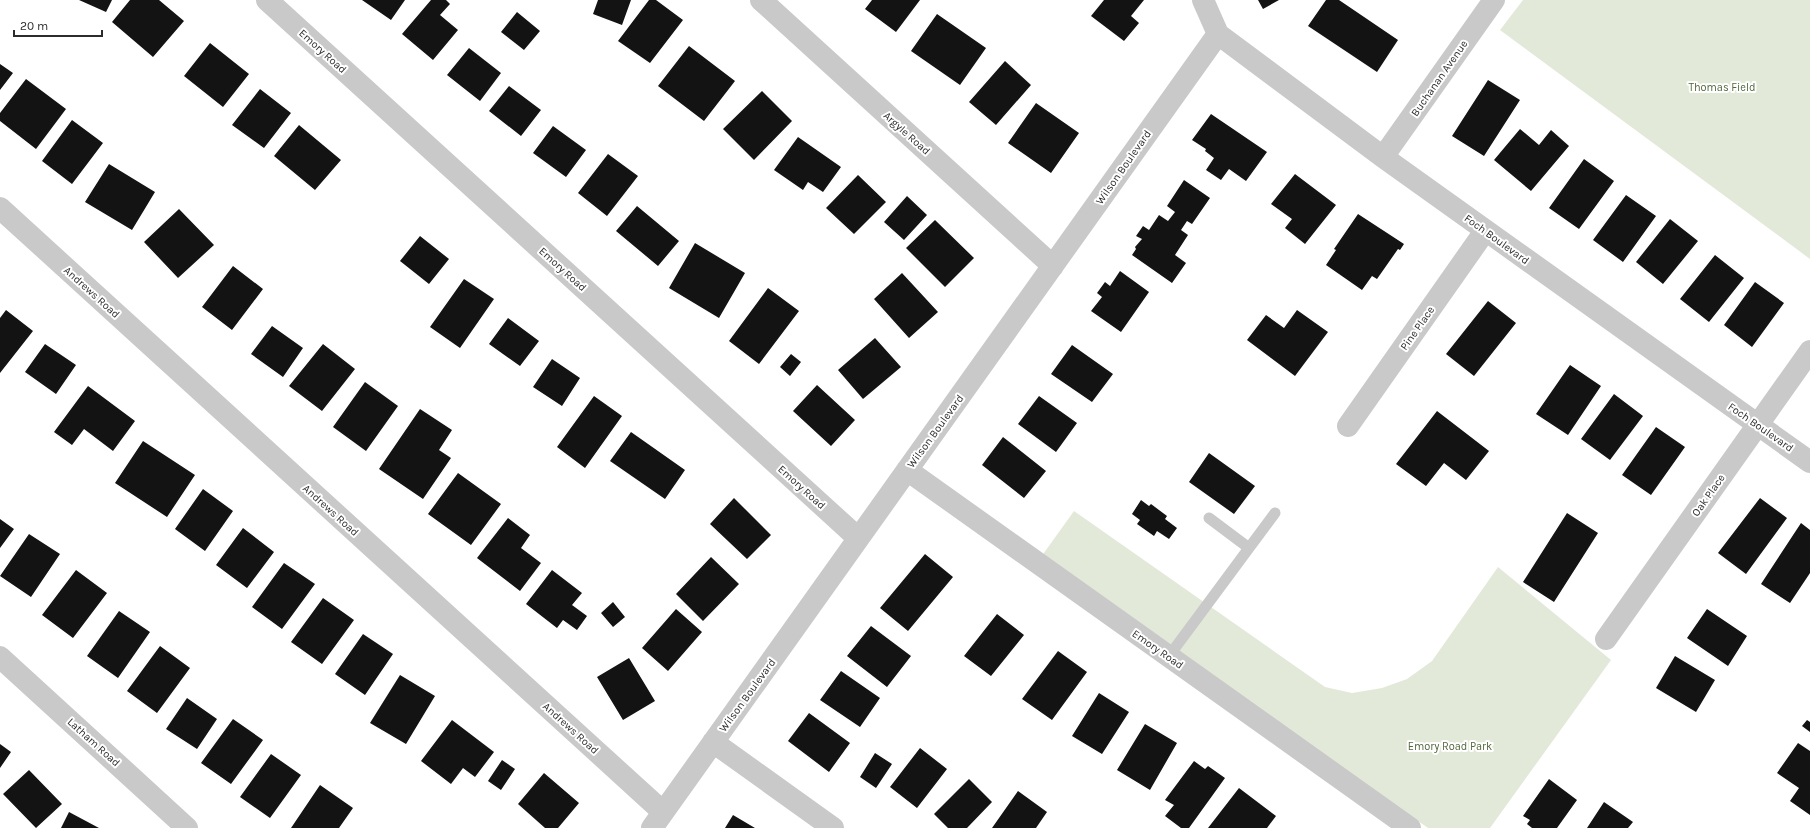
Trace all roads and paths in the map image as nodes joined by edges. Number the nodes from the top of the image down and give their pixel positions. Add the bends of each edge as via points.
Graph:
1 (266, 0) edge
2 (761, 0) edge
3 (1203, 0) edge
4 (1494, 0) edge
5 (1218, 34) junction
6 (1383, 157) junction
7 (0, 208) edge
8 (1485, 231) junction
9 (1053, 266) junction
10 (1810, 351) edge
11 (1758, 425) junction
12 (1348, 426) dead end
13 (1810, 462) edge
14 (907, 470) junction
15 (1275, 513) dead end
16 (1209, 518) dead end
17 (858, 538) junction
18 (1249, 548) junction
19 (1606, 639) dead end
20 (1169, 656) junction
21 (0, 657) edge
22 (713, 742) junction
23 (657, 820) edge
24 (187, 828) edge
25 (833, 828) edge
26 (1410, 828) edge

1 - 17 street, Emory Road
2 - 9 street, Argyle Road
3 - 5 street, Foch Boulevard
4 - 6 street, Buchanan Avenue
5 - 6 street, Foch Boulevard
5 - 9 street, Wilson Boulevard
6 - 8 street, Foch Boulevard
7 - 23 street, Andrews Road
8 - 11 street, Foch Boulevard
8 - 12 street, Pine Place
9 - 14 street, Wilson Boulevard
10 - 11 street, Oak Place
11 - 13 street, Foch Boulevard
11 - 19 street, Oak Place
14 - 17 street, Wilson Boulevard
14 - 20 street, Emory Road
15 - 18 lane
16 - 18 lane
17 - 22 street, Wilson Boulevard
18 - 20 lane
20 - 26 street, Emory Road
21 - 24 street, Latham Road
22 - 23 street, Wilson Boulevard
22 - 25 street

